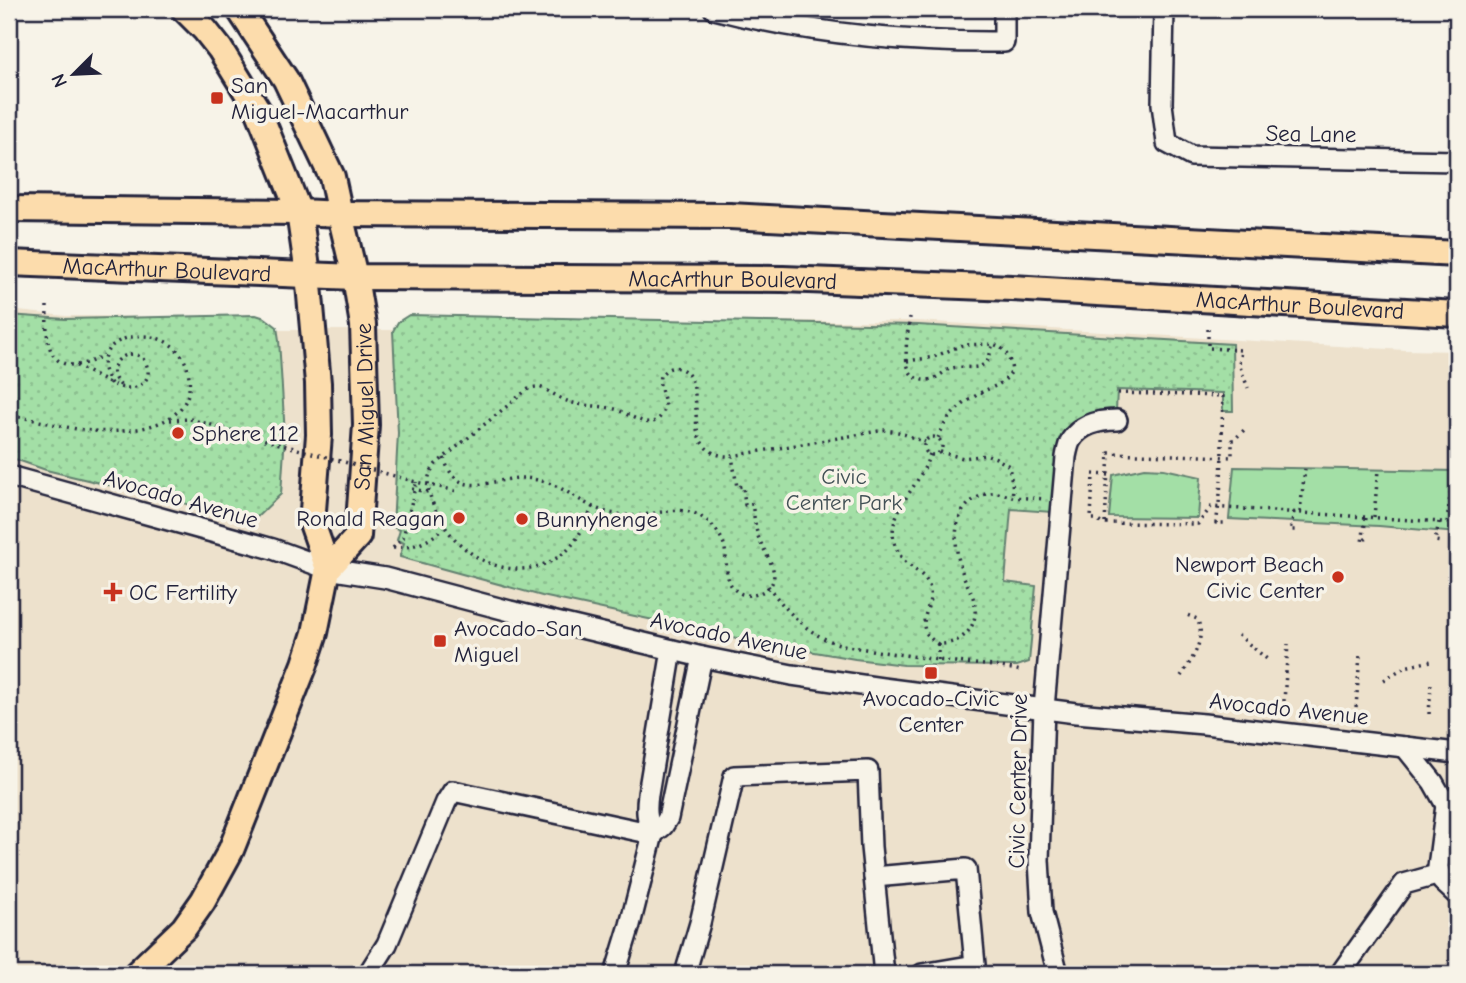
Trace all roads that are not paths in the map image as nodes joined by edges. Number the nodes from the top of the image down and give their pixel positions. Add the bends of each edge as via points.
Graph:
1 (184, 9) edge
2 (239, 9) edge
3 (714, 9) edge
4 (1004, 9) edge
5 (1164, 9) edge
6 (1457, 161) edge
7 (9, 209) edge
8 (299, 212) junction
9 (340, 214) junction
10 (1457, 254) edge
11 (9, 263) edge
12 (309, 274) junction
13 (355, 277) junction
14 (1457, 314) edge
15 (1117, 420) dead end
16 (9, 476) edge
17 (328, 569) junction
18 (672, 650) junction
19 (702, 657) junction
20 (1044, 708) junction
21 (1405, 747) junction
22 (1457, 753) edge
23 (1452, 801) edge
24 (653, 834) junction
25 (1440, 874) junction
26 (874, 877) junction
27 (1457, 895) edge
28 (136, 974) edge
29 (368, 974) edge
30 (615, 974) edge
31 (685, 974) edge
32 (884, 974) edge
33 (922, 974) edge
34 (1058, 974) edge
35 (1340, 974) edge

1 - 8 main road, San Miguel Drive via 220,49 259,112
2 - 9 main road, San Miguel Drive via 286,80 331,177
3 - 4 street via 844,34 950,43 1004,42
5 - 6 street, Sea Lane via 1162,104 1167,143 1191,156
7 - 8 main road
8 - 9 main road
8 - 12 main road, San Miguel Drive
9 - 10 main road via 730,216
9 - 13 main road, San Miguel Drive
11 - 12 main road, MacArthur Boulevard
12 - 13 main road, MacArthur Boulevard
12 - 17 main road, San Miguel Drive via 319,435 312,523
13 - 14 main road, MacArthur Boulevard via 782,279
13 - 17 main road, San Miguel Drive via 363,325 366,425 358,536
15 - 20 street, Civic Center Drive via 1095,422 1081,430 1066,457
16 - 17 street, Avocado Avenue
17 - 18 street, Avocado Avenue via 384,578
17 - 28 main road via 308,654 231,850 184,928
18 - 19 street, Avocado Avenue
18 - 24 street via 646,812
19 - 20 street, Avocado Avenue via 792,675
19 - 24 street via 668,818
20 - 21 street, Avocado Avenue
20 - 34 street, Civic Center Drive via 1042,912
21 - 22 street, Avocado Avenue
21 - 23 street
23 - 25 street
24 - 29 street via 453,791 387,944
24 - 30 street
25 - 27 street
25 - 35 street via 1404,884
26 - 31 street via 867,771 734,776
26 - 32 street
26 - 33 street via 966,869 975,965

